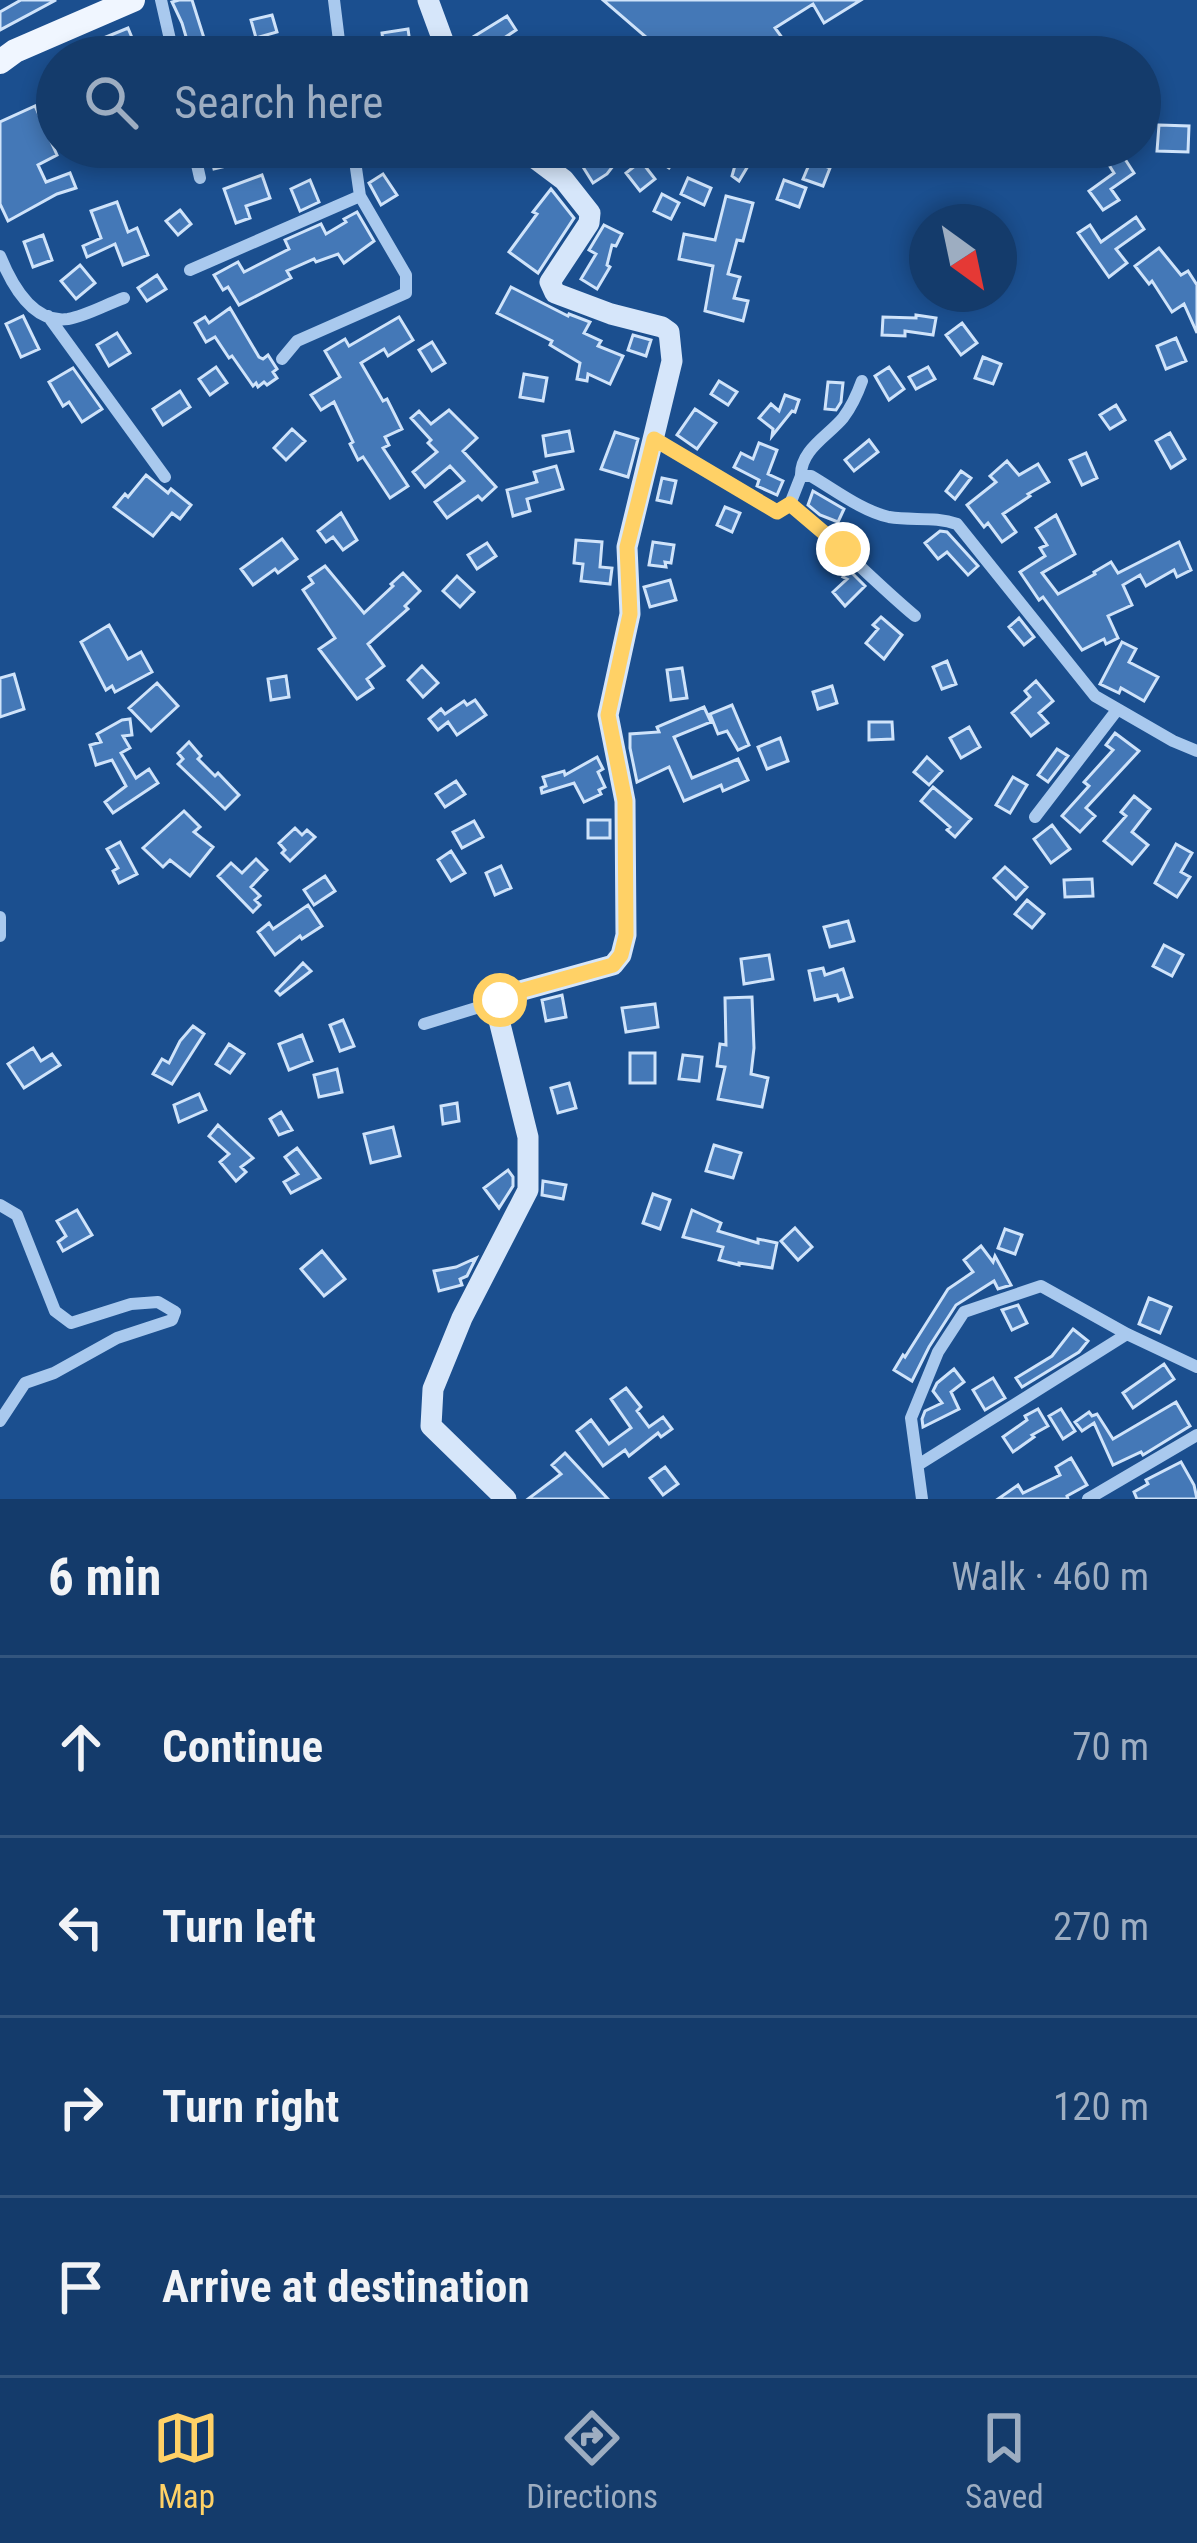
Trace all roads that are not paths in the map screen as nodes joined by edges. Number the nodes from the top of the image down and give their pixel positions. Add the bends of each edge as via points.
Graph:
1 (133, 0) edge
2 (161, 0) edge
3 (334, 0) edge
4 (428, 0) edge
5 (50, 36) edge
6 (169, 36) edge
7 (338, 36) edge
8 (441, 36) edge
9 (36, 42) edge
10 (0, 62) edge
11 (198, 168) edge
12 (356, 168) edge
13 (547, 168) edge
14 (200, 178) dead end
15 (360, 196) junction
16 (0, 256) edge
17 (190, 269) dead end
18 (124, 298) dead end
19 (48, 316) junction
20 (282, 359) dead end
21 (862, 381) dead end
22 (654, 439) junction
23 (801, 476) junction
24 (165, 477) dead end
25 (790, 504) junction
26 (915, 616) dead end
27 (1118, 710) junction
28 (1197, 751) edge
29 (1035, 817) dead end
30 (0, 917) edge
31 (0, 936) edge
32 (500, 1000) junction
33 (424, 1024) dead end
34 (0, 1205) edge
35 (1127, 1334) junction
36 (1197, 1366) edge
37 (0, 1421) edge
38 (1197, 1435) edge
39 (918, 1465) junction
40 (506, 1499) edge
41 (922, 1499) edge
42 (1088, 1499) edge

1 - 5 main road
2 - 6 street
3 - 7 street
4 - 8 street
9 - 10 main road
11 - 14 street
12 - 15 street
13 - 22 street via 590,212 550,282 555,293 669,332 671,362
15 - 17 street
15 - 20 street via 406,275 406,293 297,341
16 - 19 street via 30,306
18 - 19 street via 66,320
19 - 24 street
21 - 23 street via 840,422 800,465
22 - 25 street via 777,512
22 - 32 street via 627,547 630,614 608,715 625,801 621,955 613,965
23 - 25 street
23 - 27 street via 889,517 957,524 1095,696
25 - 26 street
27 - 28 street
27 - 29 street
30 - 31 street
32 - 33 street
32 - 40 street via 528,1137 528,1190 462,1318 430,1412 431,1426
34 - 37 street via 17,1215 55,1311 70,1323 131,1304 175,1312 25,1383
35 - 36 street
35 - 39 street
35 - 39 street via 1041,1286 964,1312 911,1418
38 - 42 street
39 - 41 street

